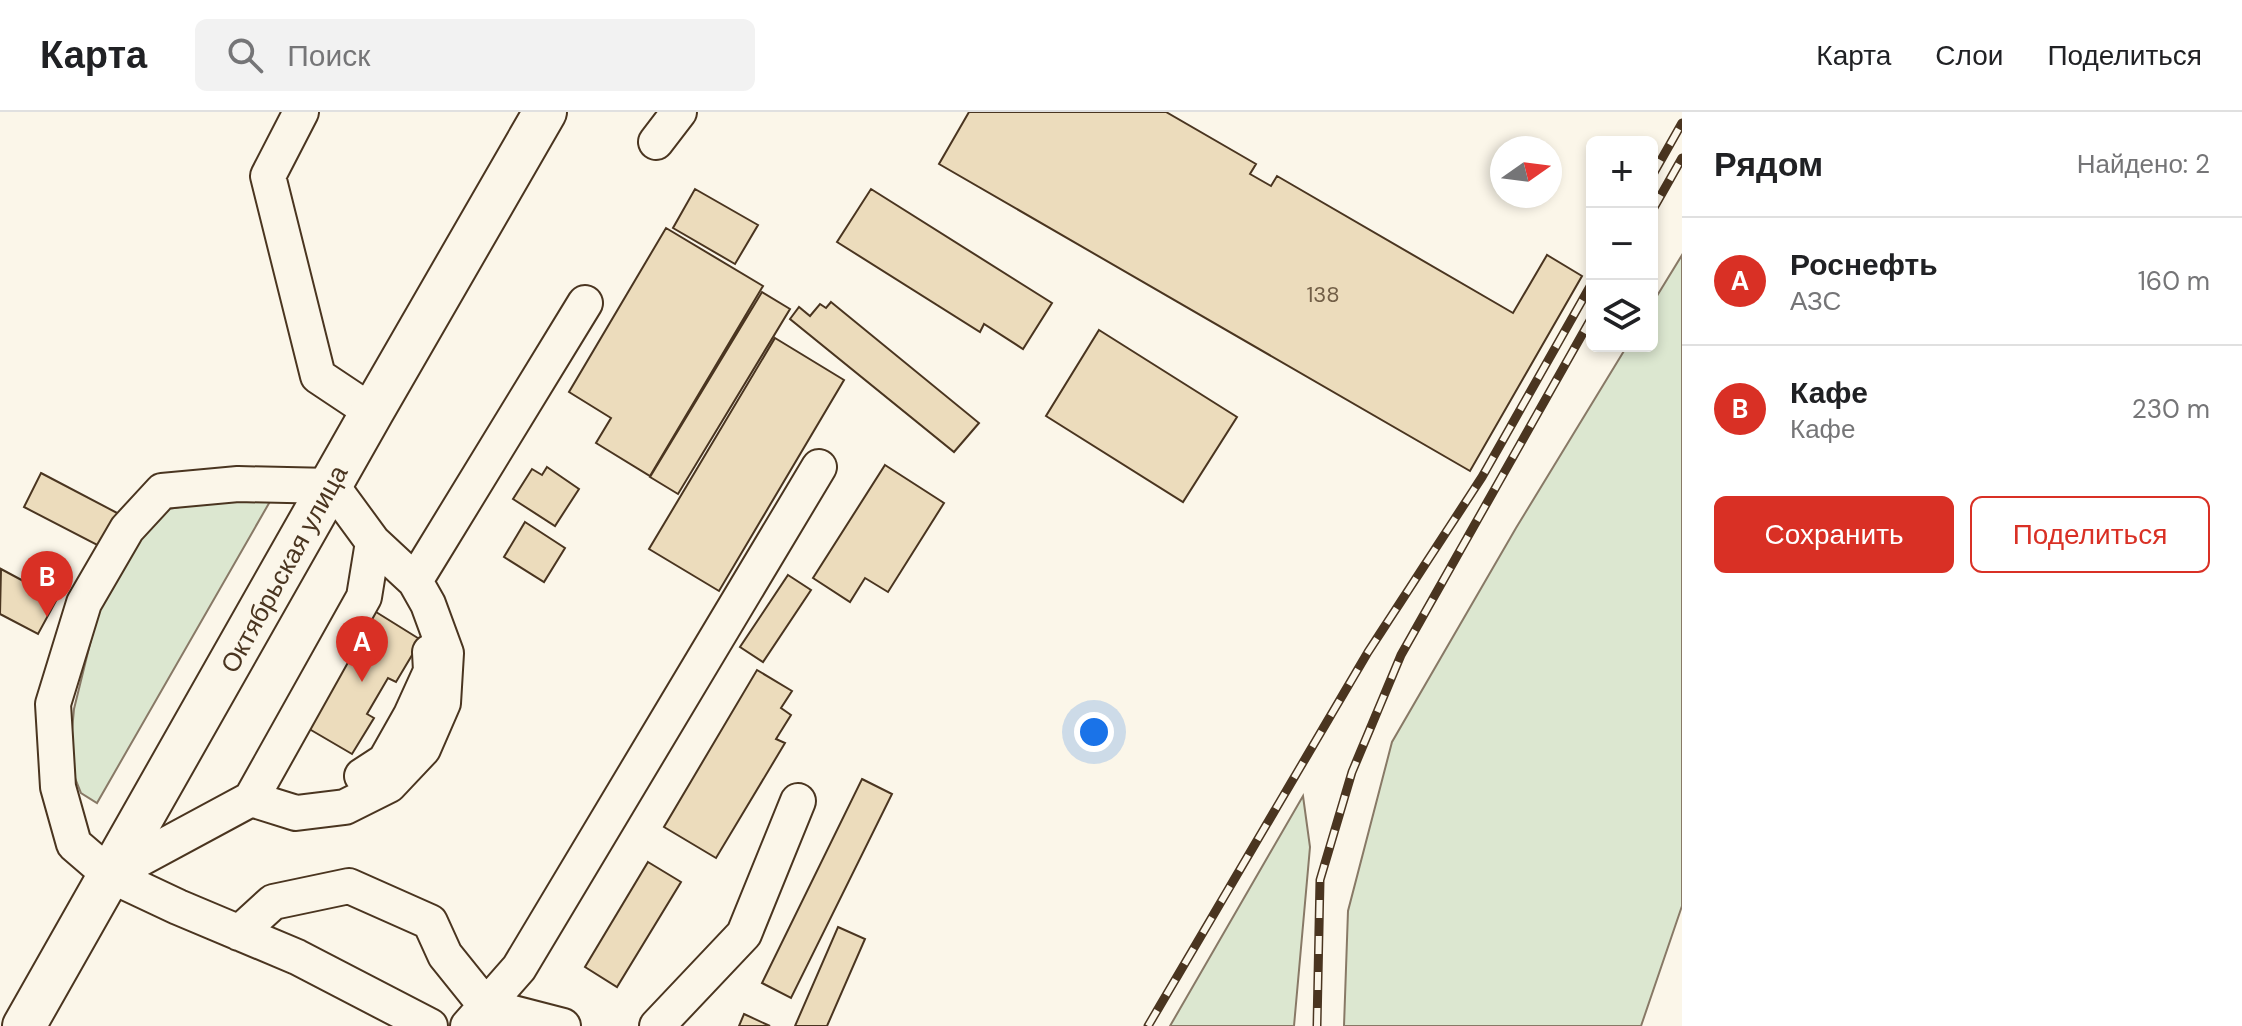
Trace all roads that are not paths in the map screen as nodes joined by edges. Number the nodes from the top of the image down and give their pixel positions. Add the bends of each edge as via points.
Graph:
1 (301, 112) edge
2 (545, 112) edge
3 (679, 112) edge
4 (656, 142) dead end
5 (585, 303) dead end
6 (372, 412) junction
7 (819, 467) dead end
8 (332, 486) junction
9 (373, 542) junction
10 (422, 593) junction
11 (251, 799) junction
12 (798, 801) dead end
13 (110, 875) junction
14 (239, 933) junction
15 (477, 1016) edge
16 (24, 1026) edge
17 (430, 1026) edge
18 (563, 1026) edge
19 (657, 1026) edge

1 - 6 street via 268,176 318,376
2 - 6 main road, Октябрьская улица
3 - 4 street
5 - 10 street
6 - 8 main road, Октябрьская улица
7 - 15 street via 519,968
8 - 9 street
8 - 13 main road, Октябрьская улица
8 - 13 street via 238,484 162,491 127,529 84,603 53,704 58,787 74,844
9 - 10 street
9 - 11 street via 364,597
10 - 11 street via 446,653 443,703 423,749 389,785 345,807 296,813
11 - 13 street
12 - 19 street via 744,934
13 - 14 street
13 - 16 main road, Октябрьская улица
14 - 15 street via 273,902 349,886 430,922
14 - 17 street
15 - 18 street

